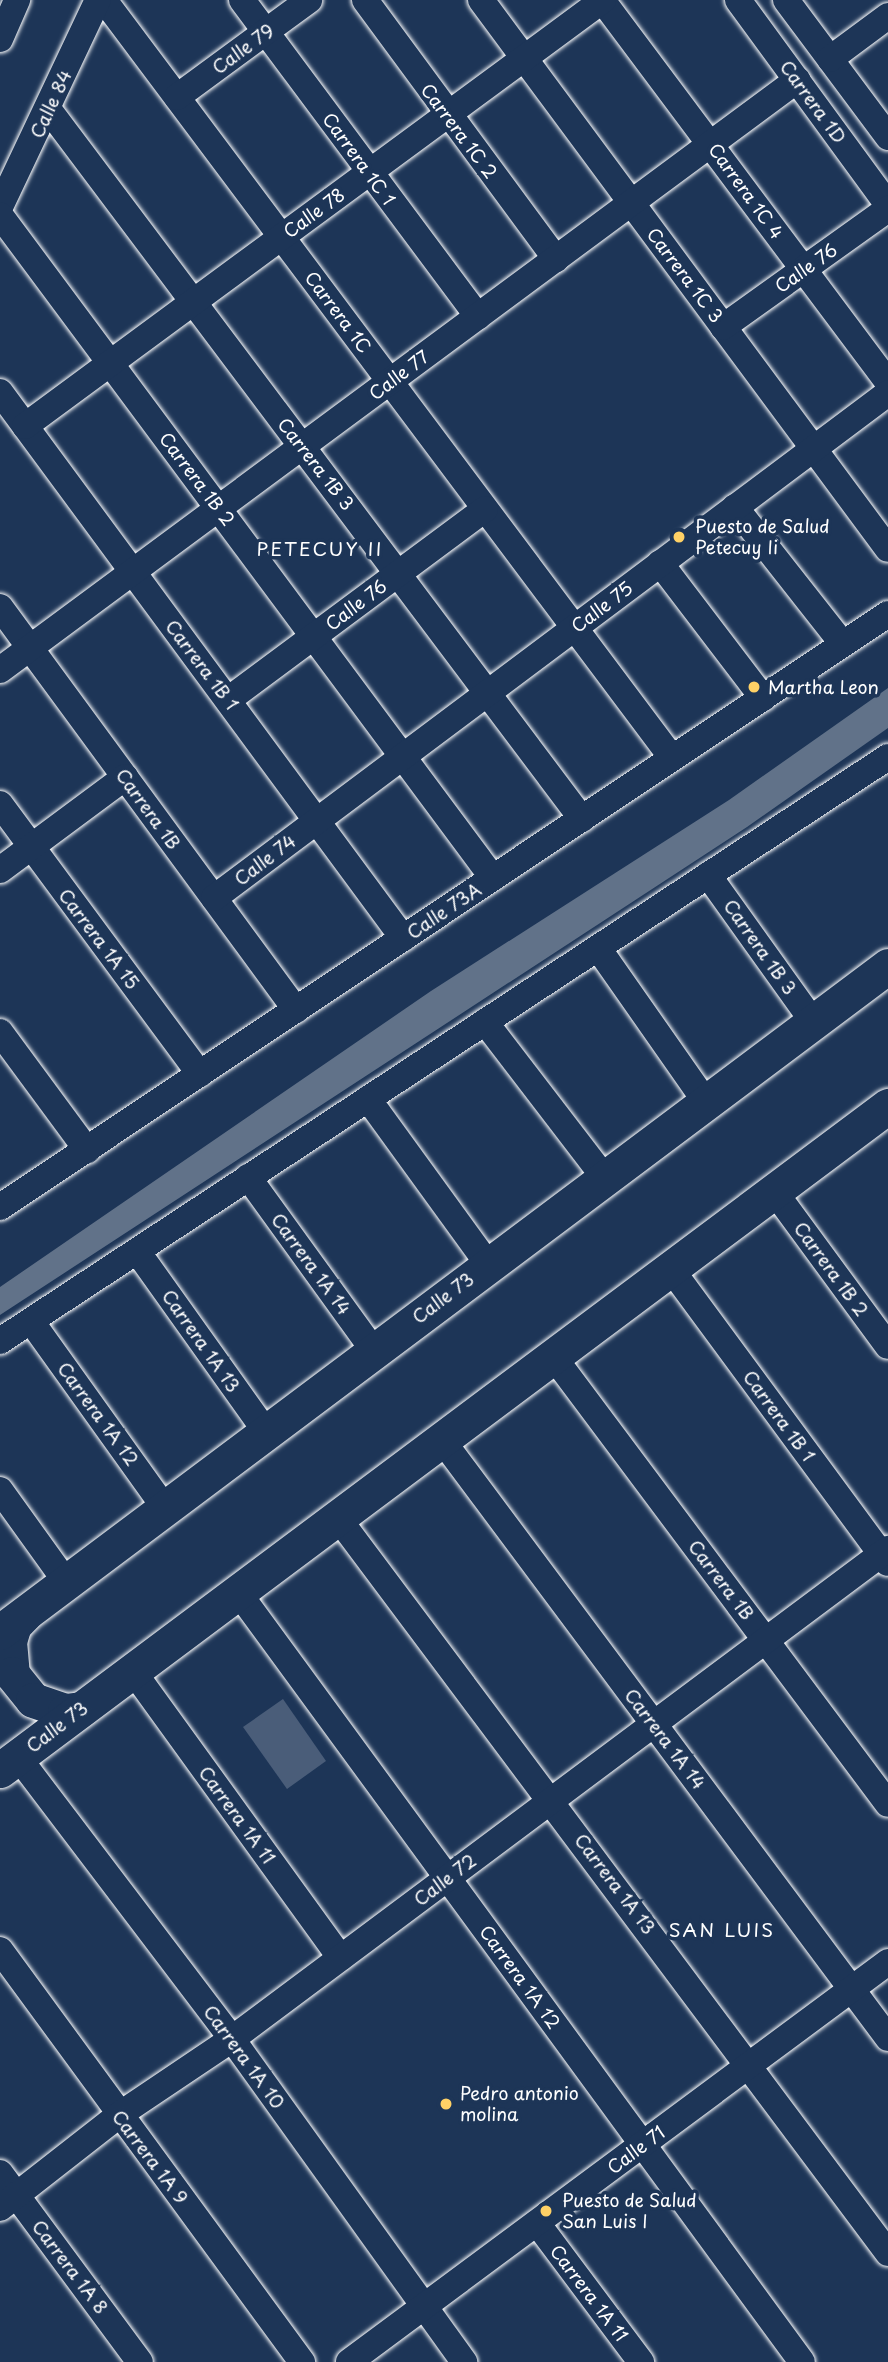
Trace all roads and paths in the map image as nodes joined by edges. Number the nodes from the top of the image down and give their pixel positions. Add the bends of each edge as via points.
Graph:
1 (18, 0) edge
2 (98, 0) edge
3 (104, 0) edge
4 (242, 0) edge
5 (309, 0) edge
6 (365, 0) edge
7 (481, 0) edge
8 (603, 0) edge
9 (738, 0) edge
10 (786, 0) edge
11 (888, 16) edge
12 (266, 32) junction
13 (0, 39) edge
14 (524, 58) junction
15 (830, 59) junction
16 (797, 80) junction
17 (177, 97) junction
18 (50, 110) junction
19 (446, 116) junction
20 (884, 125) edge
21 (712, 143) junction
22 (369, 173) junction
23 (632, 203) junction
24 (0, 207) edge
25 (888, 207) edge
26 (0, 215) edge
27 (282, 237) junction
28 (556, 259) junction
29 (803, 270) junction
30 (191, 304) junction
31 (478, 317) junction
32 (723, 327) junction
33 (111, 363) junction
34 (390, 382) junction
35 (888, 383) edge
36 (0, 393) edge
37 (888, 393) edge
38 (25, 426) junction
39 (302, 447) junction
40 (813, 449) junction
41 (736, 507) junction
42 (219, 509) junction
43 (485, 509) junction
44 (888, 549) edge
45 (660, 563) junction
46 (133, 572) junction
47 (399, 573) junction
48 (0, 607) edge
49 (888, 614) edge
50 (575, 628) junction
51 (314, 636) junction
52 (843, 644) junction
53 (30, 648) junction
54 (0, 670) edge
55 (488, 692) junction
56 (763, 698) junction
57 (228, 700) junction
58 (403, 757) junction
59 (888, 757) edge
60 (673, 758) junction
61 (125, 777) junction
62 (0, 803) edge
63 (582, 819) junction
64 (317, 821) junction
65 (30, 847) junction
66 (0, 870) edge
67 (708, 875) junction
68 (493, 878) junction
69 (214, 898) junction
70 (403, 938) junction
71 (598, 948) junction
72 (888, 965) edge
73 (296, 1010) junction
74 (812, 1020) junction
75 (485, 1022) junction
76 (0, 1032) edge
77 (200, 1074) junction
78 (368, 1099) junction
79 (705, 1101) junction
80 (885, 1113) edge
81 (87, 1150) junction
82 (248, 1177) junction
83 (604, 1177) junction
84 (774, 1191) junction
85 (2, 1203) edge
86 (137, 1251) junction
87 (488, 1264) junction
88 (671, 1269) junction
89 (31, 1321) junction
90 (0, 1341) edge
91 (888, 1346) edge
92 (374, 1351) junction
93 (553, 1356) junction
94 (266, 1432) junction
95 (442, 1440) junction
96 (0, 1490) edge
97 (165, 1508) junction
98 (338, 1518) junction
99 (886, 1555) edge
100 (66, 1583) junction
101 (239, 1592) junction
102 (12, 1623) edge
103 (766, 1640) junction
104 (132, 1671) junction
105 (81, 1709) junction
106 (654, 1724) junction
107 (9, 1763) edge
108 (552, 1800) junction
109 (888, 1804) edge
110 (448, 1878) junction
111 (0, 1950) edge
112 (341, 1958) junction
113 (888, 1962) edge
114 (852, 1989) junction
115 (888, 2038) edge
116 (232, 2039) junction
117 (751, 2064) junction
118 (119, 2115) junction
119 (643, 2144) junction
120 (0, 2173) edge
121 (8, 2201) edge
122 (537, 2223) junction
123 (888, 2253) edge
124 (423, 2307) junction
125 (140, 2362) edge
126 (302, 2362) edge
127 (349, 2362) edge
128 (464, 2362) edge
129 (640, 2362) edge
130 (802, 2362) edge

1 - 13 street
2 - 18 street, Calle 84
3 - 17 street, Carrera 1C
4 - 12 street, Carrera 1C 1
5 - 12 street, Calle 79
6 - 19 street, Carrera 1C 2
7 - 14 street, Carrera 1C 3
8 - 14 street, Calle 78
8 - 21 street, Carrera 1C 4
9 - 16 street, Carrera 1D
10 - 15 street
11 - 15 street
12 - 17 street, Calle 79
12 - 22 street, Carrera 1C 1
14 - 19 street, Calle 78
14 - 23 street, Carrera 1C 3
15 - 20 street
16 - 21 street, Calle 77
16 - 25 street, Carrera 1D
17 - 27 street, Carrera 1C
18 - 24 street, Calle 84
18 - 30 street, Carrera 1B 3
19 - 22 street, Calle 78
19 - 28 street, Carrera 1C 2
21 - 23 street, Calle 77
21 - 29 street, Carrera 1C 4
22 - 27 street, Calle 78
22 - 31 street, Carrera 1C 1
23 - 28 street, Calle 77
23 - 32 street, Carrera 1C 3
25 - 29 street, Calle 76
26 - 33 street, Carrera 1B 2
27 - 30 street, Calle 78
27 - 34 street, Carrera 1C
28 - 31 street, Calle 77
29 - 32 street, Calle 76
29 - 35 street, Carrera 1C 4
30 - 33 street, Calle 78
30 - 39 street, Carrera 1B 3
31 - 34 street, Calle 77
32 - 40 street, Carrera 1C 3
33 - 38 street, Calle 78
33 - 42 street, Carrera 1B 2
34 - 39 street, Calle 77
34 - 43 street, Carrera 1C
36 - 38 street, Carrera 1B 1
37 - 40 street, Calle 75
38 - 46 street, Carrera 1B 1
39 - 42 street, Calle 77
39 - 47 street, Carrera 1B 3
40 - 41 street, Calle 75
40 - 44 street, Carrera 1C 3
41 - 45 street, Calle 75
41 - 52 street
42 - 46 street, Calle 77
42 - 51 street, Carrera 1B 2
43 - 47 street, Calle 76
43 - 50 street, Carrera 1C
45 - 50 street, Calle 75
45 - 56 street
46 - 53 street, Calle 77
46 - 57 street, Carrera 1B 1
47 - 51 street, Calle 76
47 - 55 street, Carrera 1B 3
48 - 53 street, Carrera 1B
49 - 52 street, Calle 73A
50 - 55 street, Calle 75
50 - 60 street, Carrera 1C
51 - 57 street, Calle 76
51 - 58 street, Carrera 1B 2
52 - 56 street, Calle 73A
53 - 54 street, Calle 77
53 - 61 street, Carrera 1B
55 - 58 street, Calle 75
55 - 63 street, Carrera 1B 3
56 - 60 street, Calle 73A
57 - 64 street, Carrera 1B 1
58 - 64 street, Calle 75
58 - 68 street, Carrera 1B 2
59 - 67 street
60 - 63 street, Calle 73A
61 - 65 street
61 - 69 street, Carrera 1B
62 - 65 street, Carrera 1A 15
63 - 68 street, Calle 73A
64 - 69 street, Calle 74
64 - 70 street, Carrera 1B 1
65 - 66 street
65 - 77 street, Carrera 1A 15
67 - 71 street
67 - 74 street, Carrera 1B 3
68 - 70 street, Calle 73A
69 - 73 street, Carrera 1B
70 - 73 street, Calle 73A
71 - 75 street
71 - 79 street
72 - 74 main road, Calle 73
73 - 77 street, Calle 73A
74 - 79 main road, Calle 73
75 - 78 street
75 - 83 street
76 - 81 street
77 - 81 street, Calle 73A
78 - 82 street
78 - 87 street
79 - 83 main road, Calle 73
80 - 84 main road, Calle 73
81 - 85 street, Calle 73A
82 - 86 street
82 - 92 street, Carrera 1A 14
83 - 87 main road, Calle 73
84 - 88 main road, Calle 73
84 - 91 street, Carrera 1B 2
86 - 89 street
86 - 94 street, Carrera 1A 13
87 - 92 main road, Calle 73
88 - 93 main road, Calle 73
88 - 99 street, Carrera 1B 1
89 - 90 street
89 - 97 street, Carrera 1A 12
92 - 94 main road, Calle 73
93 - 95 main road, Calle 73
93 - 103 street, Carrera 1B
94 - 97 main road, Calle 73
95 - 98 main road, Calle 73
95 - 106 street, Carrera 1A 14
96 - 100 street
97 - 100 main road, Calle 73
98 - 101 main road, Calle 73
98 - 108 street, Carrera 1A 13
99 - 103 street, Calle 72
100 - 102 main road, Calle 73
101 - 104 main road, Calle 73
101 - 110 street, Carrera 1A 12
102 - 105 main road via 12,1674 33,1700 65,1711
103 - 106 street, Calle 72
103 - 109 street, Carrera 1B
104 - 105 main road, Calle 73
104 - 112 street, Carrera 1A 11
105 - 107 main road, Calle 73
106 - 108 street, Calle 72
106 - 114 street, Carrera 1A 14
107 - 116 street, Carrera 1A 10
108 - 110 street, Calle 72
108 - 117 street, Carrera 1A 13
110 - 112 street, Calle 72
110 - 119 street, Carrera 1A 12
111 - 118 street, Carrera 1A 9
112 - 116 street, Calle 72
113 - 114 street, Calle 71
114 - 115 street, Carrera 1A 14
114 - 117 street, Calle 71
116 - 118 street, Calle 72
116 - 124 street, Carrera 1A 10
117 - 119 street, Calle 71
117 - 123 street, Carrera 1A 13
118 - 121 street, Calle 72
118 - 126 street, Carrera 1A 9
119 - 122 street, Calle 71
119 - 130 street, Carrera 1A 12
120 - 121 street, Carrera 1A 8
121 - 125 street, Carrera 1A 8
122 - 124 street, Calle 71
122 - 129 street, Carrera 1A 11
124 - 127 street, Calle 71
124 - 128 street, Carrera 1A 10

